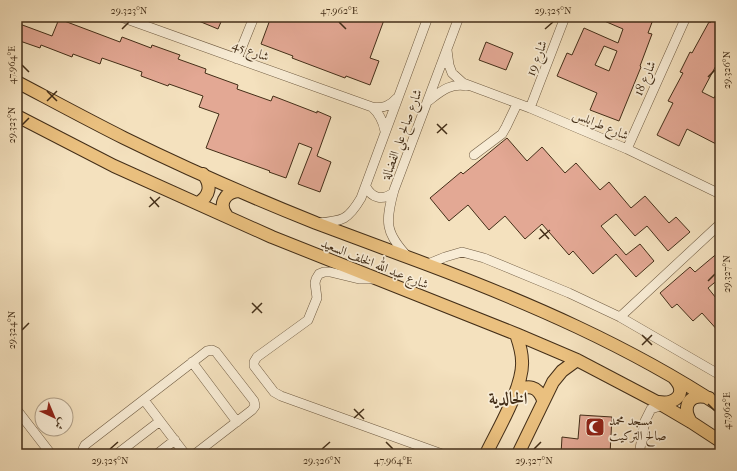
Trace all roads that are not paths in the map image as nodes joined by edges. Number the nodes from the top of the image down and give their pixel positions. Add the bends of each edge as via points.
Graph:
1 (120, 17) edge
2 (254, 17) edge
3 (428, 17) edge
4 (459, 17) edge
5 (565, 17) edge
6 (686, 17) edge
7 (447, 50) junction
8 (237, 59) junction
9 (17, 82) edge
10 (468, 86) junction
11 (397, 98) junction
12 (427, 102) junction
13 (517, 104) junction
14 (372, 107) junction
15 (530, 108) junction
16 (17, 116) edge
17 (385, 131) junction
18 (627, 149) junction
19 (474, 155) dead end
20 (203, 174) junction
21 (366, 186) junction
22 (239, 191) junction
23 (394, 193) junction
24 (720, 194) edge
25 (198, 204) junction
26 (227, 216) junction
27 (318, 223) junction
28 (720, 224) edge
29 (409, 258) junction
30 (428, 264) junction
31 (375, 279) junction
32 (620, 317) junction
33 (516, 334) junction
34 (577, 360) junction
35 (192, 362) junction
36 (720, 375) edge
37 (674, 378) junction
38 (516, 392) junction
39 (144, 400) junction
40 (543, 400) junction
41 (715, 402) edge
42 (660, 404) junction
43 (17, 410) edge
44 (160, 421) junction
45 (237, 422) junction
46 (692, 422) junction
47 (175, 440) junction
48 (720, 441) edge
49 (51, 454) edge
50 (84, 454) edge
51 (117, 454) edge
52 (157, 454) edge
53 (185, 454) edge
54 (195, 454) edge
55 (442, 454) edge
56 (486, 454) edge
57 (518, 454) edge
58 (639, 454) edge

1 - 8 street, شارع 45
2 - 8 street
3 - 11 street, شارع صالح علي الفضالة
4 - 7 street, شارع صالح علي الفضالة
5 - 15 street, شارع 19
6 - 18 street, شارع 18
7 - 10 street, شارع طرابلس via 452,73
7 - 12 street, شارع صالح علي الفضالة
8 - 14 street, شارع 45
9 - 20 main road, شارع عبد الله الخلف السعيد
10 - 12 street, شارع طرابلس via 453,85
10 - 13 street, شارع طرابلس
11 - 14 street via 387,106
11 - 17 street, شارع صالح علي الفضالة
12 - 23 street, شارع صالح علي الفضالة
13 - 15 street, شارع طرابلس
13 - 19 street via 502,134
14 - 17 street via 382,118
15 - 18 street, شارع طرابلس
16 - 25 main road, شارع عبد الله الخلف السعيد via 114,166
17 - 21 street, شارع صالح علي الفضالة
18 - 24 street, شارع طرابلس
20 - 22 main road, شارع عبد الله الخلف السعيد
20 - 25 main road via 209,190
21 - 23 street via 368,192 378,198
21 - 27 street, شارع صالح علي الفضالة via 349,216
22 - 26 main road via 230,193 224,199 223,208
22 - 27 main road, شارع عبد الله الخلف السعيد
23 - 29 street, شارع صالح علي الفضالة via 388,218 389,230
25 - 26 main road, شارع عبد الله الخلف السعيد
26 - 31 main road, شارع عبد الله الخلف السعيد
27 - 29 main road, شارع عبد الله الخلف السعيد
28 - 32 street
29 - 30 main road, شارع عبد الله الخلف السعيد
30 - 32 street, شارع عبد الله الخلف السعيد via 462,252 484,258
30 - 37 main road, شارع عبد الله الخلف السعيد via 589,332
31 - 33 main road, شارع عبد الله الخلف السعيد
31 - 55 street via 359,280 330,272 319,274 315,283 317,298 308,320 257,357 254,366 274,392 281,396
32 - 36 street, شارع عبد الله الخلف السعيد
33 - 34 main road, شارع عبد الله الخلف السعيد
33 - 38 main road via 522,363
34 - 40 main road via 557,376
34 - 42 main road, شارع عبد الله الخلف السعيد
35 - 39 street
35 - 45 street
35 - 45 street via 207,351 214,350 254,401 254,408
37 - 41 main road, شارع عبد الله الخلف السعيد
37 - 42 main road via 679,383 678,396 674,401
38 - 40 main road via 528,387 535,389
38 - 56 main road
39 - 44 street
39 - 50 street via 85,445
40 - 57 main road
41 - 46 main road via 701,396 693,398 687,406 687,415
42 - 46 main road, شارع عبد الله الخلف السعيد
42 - 58 street via 651,409 647,416
43 - 49 street
44 - 47 street
44 - 51 street
45 - 54 street
46 - 48 main road, شارع عبد الله الخلف السعيد
47 - 52 street
47 - 53 street

